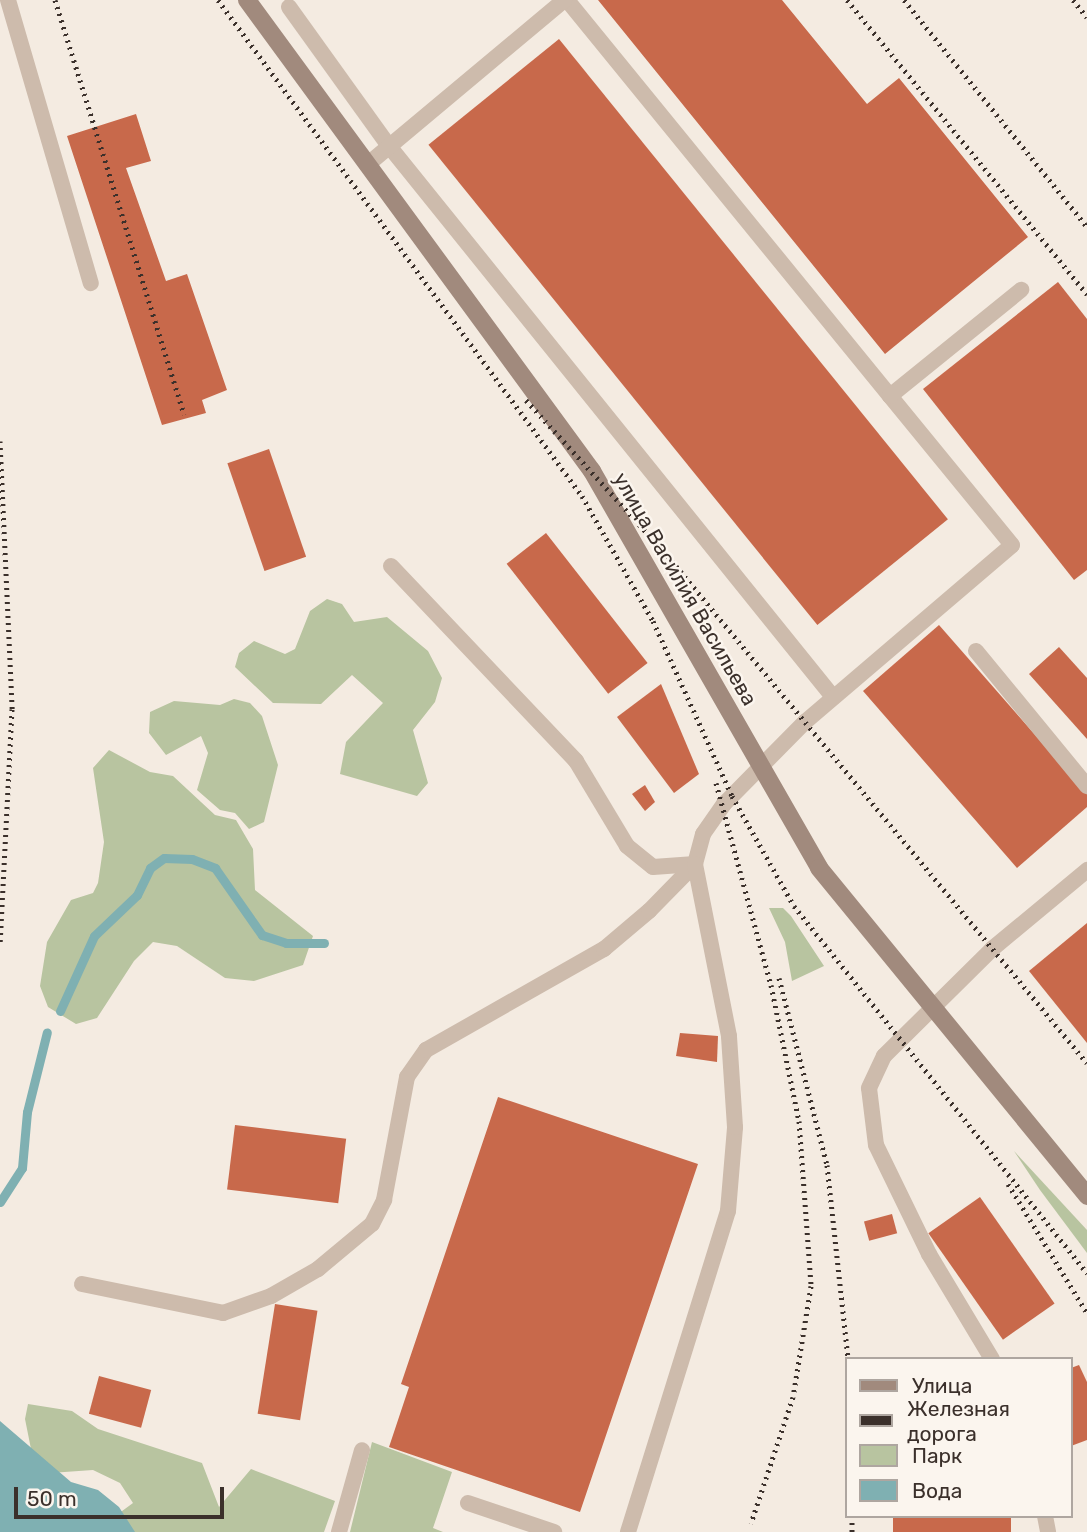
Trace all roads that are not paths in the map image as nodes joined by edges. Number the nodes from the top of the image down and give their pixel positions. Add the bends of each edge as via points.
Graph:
1 (8, 0) edge
2 (247, 0) edge
3 (565, 0) edge
4 (289, 7) dead end
5 (389, 146) junction
6 (367, 164) junction
7 (91, 283) dead end
8 (1021, 290) dead end
9 (890, 396) junction
10 (391, 566) dead end
11 (976, 651) dead end
12 (833, 697) junction
13 (761, 768) junction
14 (1087, 786) edge
15 (695, 864) junction
16 (1087, 870) edge
17 (932, 1009) junction
18 (1087, 1196) edge
19 (82, 1284) dead end
20 (991, 1357) edge
21 (362, 1450) dead end
22 (468, 1503) dead end
23 (339, 1532) edge
24 (554, 1532) edge
25 (628, 1532) edge

1 - 7 lane
2 - 6 main road, улица Василия Васильева
3 - 5 lane
3 - 9 lane
4 - 5 lane
5 - 6 lane
5 - 12 lane
6 - 13 main road, улица Василия Васильева via 592,471
8 - 9 lane
9 - 12 lane via 1012,545
10 - 15 lane via 576,761 626,846 653,867
11 - 14 lane
12 - 13 lane
13 - 15 lane via 709,824
13 - 17 main road, улица Василия Васильева via 819,868
15 - 19 lane via 604,949 426,1050 407,1077 384,1200 372,1224 318,1269 271,1296 223,1313
15 - 25 lane via 729,1037 735,1127 728,1211
16 - 17 lane via 992,949
17 - 18 main road, улица Василия Васильева
17 - 20 lane via 884,1056 869,1088 876,1145 929,1254
21 - 23 lane
22 - 24 lane

